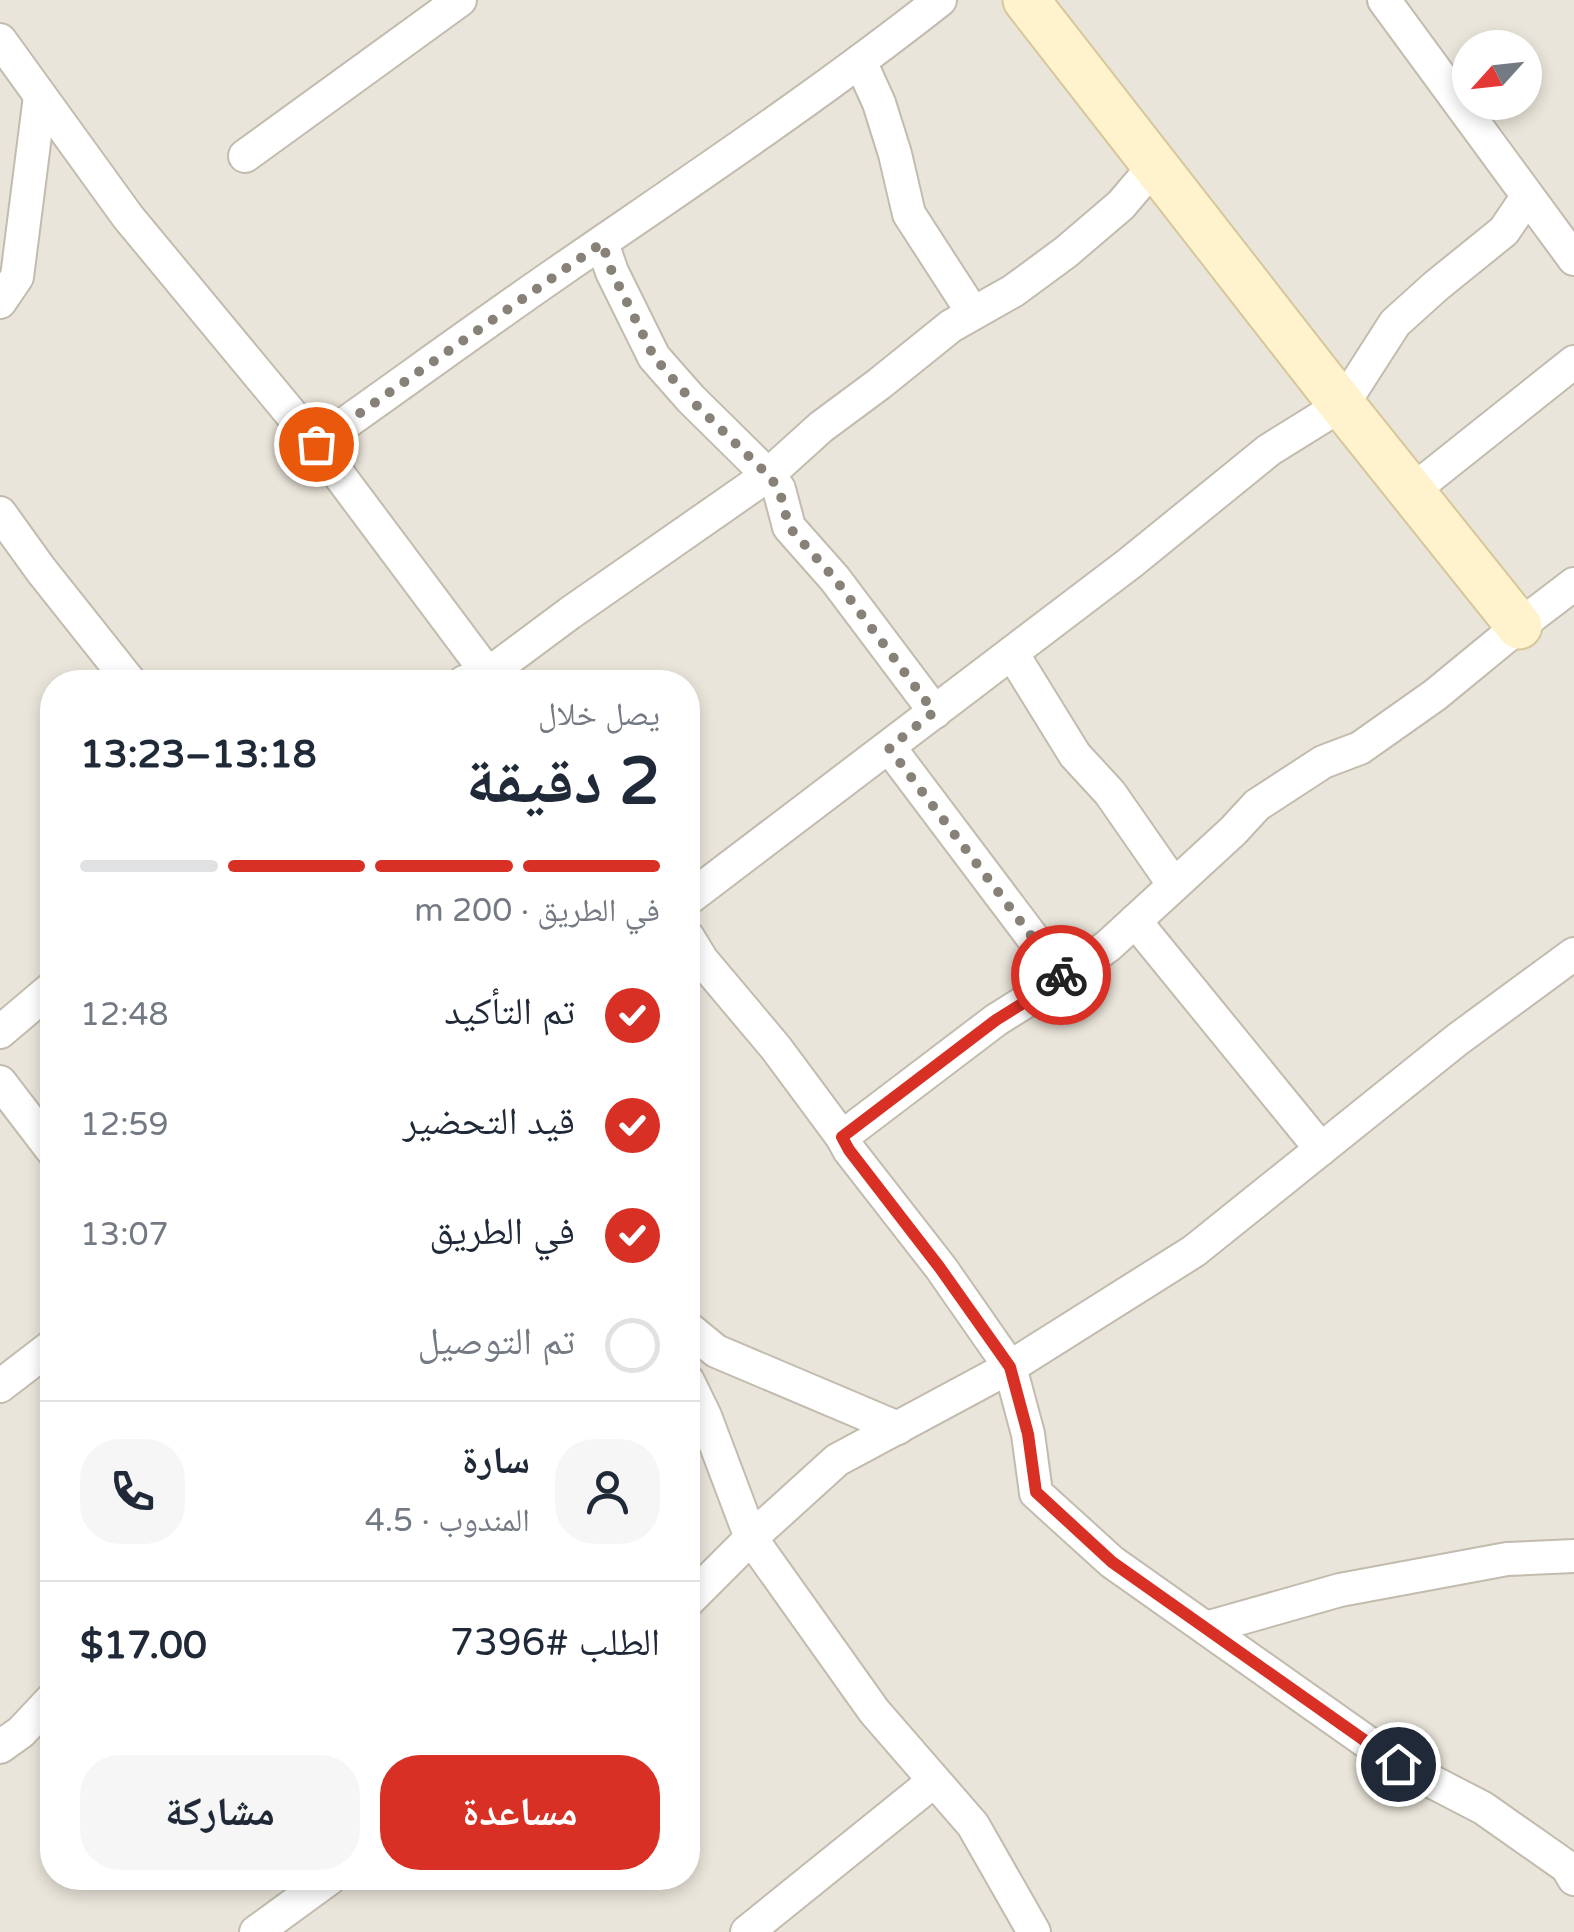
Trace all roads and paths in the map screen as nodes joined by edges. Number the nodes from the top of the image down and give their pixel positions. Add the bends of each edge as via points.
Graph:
1 (460, 0) edge
2 (940, 0) edge
3 (1026, 0) edge
4 (1384, 0) edge
5 (0, 40) edge
6 (860, 61) junction
7 (40, 96) junction
8 (245, 156) dead end
9 (1155, 165) junction
10 (1527, 197) junction
11 (602, 243) junction
12 (1574, 259) edge
13 (0, 302) edge
14 (973, 314) junction
15 (1574, 362) edge
16 (1343, 404) junction
17 (316, 444) junction
18 (768, 475) junction
19 (1412, 490) junction
20 (0, 513) edge
21 (1574, 584) edge
22 (1519, 626) junction
23 (1012, 653) junction
24 (120, 670) edge
25 (475, 670) edge
26 (495, 670) edge
27 (934, 712) junction
28 (889, 748) junction
29 (1174, 885) junction
30 (700, 890) edge
31 (1135, 921) junction
32 (1574, 954) edge
33 (700, 957) edge
34 (1063, 978) junction
35 (40, 998) edge
36 (0, 1032) edge
37 (0, 1082) edge
38 (40, 1134) edge
39 (842, 1137) junction
40 (1321, 1149) junction
41 (700, 1338) edge
42 (40, 1355) edge
43 (1010, 1367) junction
44 (0, 1386) edge
45 (700, 1406) edge
46 (898, 1428) junction
47 (751, 1538) junction
48 (1574, 1556) edge
49 (700, 1590) edge
50 (1206, 1628) junction
51 (40, 1712) edge
52 (0, 1747) edge
53 (934, 1781) junction
54 (1574, 1878) edge
55 (314, 1890) edge
56 (256, 1932) edge
57 (748, 1932) edge
58 (1034, 1932) edge

1 - 8 street
2 - 6 street
3 - 9 street
4 - 10 street
5 - 7 street
6 - 11 street
6 - 14 street via 895,154 908,214
7 - 13 street via 17,277
7 - 17 street via 128,218
9 - 14 street via 1066,252
9 - 16 street
10 - 12 street
10 - 16 street via 1504,230 1395,324
11 - 17 street
11 - 18 street via 654,357
14 - 18 street
15 - 19 street
16 - 19 street
16 - 23 street via 1269,450
17 - 25 street
18 - 26 street
18 - 27 street via 789,527
19 - 22 street
20 - 24 street
21 - 22 street
22 - 29 street via 1360,748 1323,762 1257,805
23 - 27 street
23 - 29 street via 1076,755
27 - 28 street
28 - 30 street
28 - 34 street
29 - 31 street
31 - 34 street
31 - 40 street
32 - 40 street
33 - 39 street
34 - 39 street via 996,1020
35 - 36 street
37 - 38 street
39 - 43 street
40 - 43 street via 1194,1251
41 - 46 street via 716,1351
42 - 44 street
43 - 46 street
43 - 50 street via 1036,1492 1112,1562
45 - 47 street
46 - 47 street via 837,1460
47 - 49 street
47 - 53 street via 874,1711
48 - 50 street via 1507,1559 1340,1590
50 - 54 street via 1398,1764 1483,1808
51 - 52 street
53 - 57 street
53 - 58 street via 973,1825
55 - 56 street

